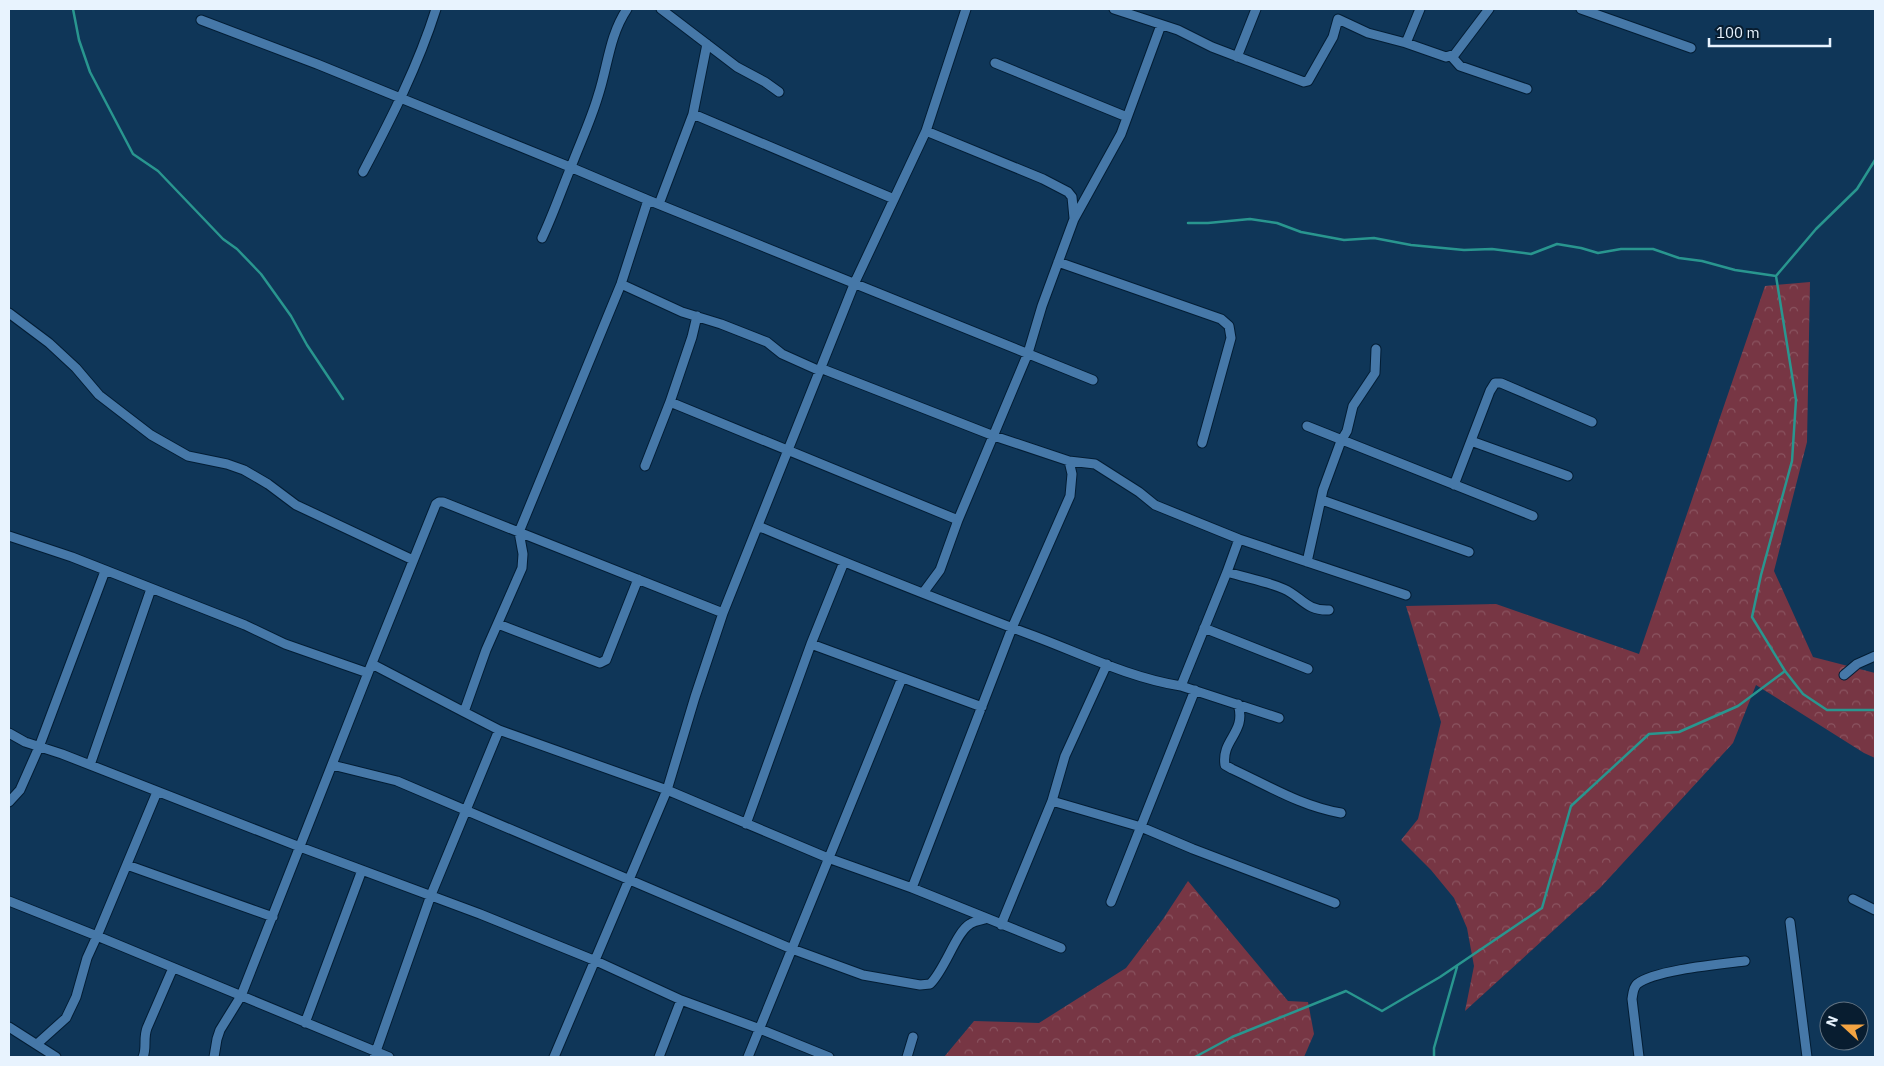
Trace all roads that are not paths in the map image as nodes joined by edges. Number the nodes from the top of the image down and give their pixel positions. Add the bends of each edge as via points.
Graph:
1 (436, 9) edge
2 (627, 9) edge
3 (661, 9) edge
4 (966, 9) edge
5 (1114, 9) edge
6 (1256, 9) edge
7 (1338, 9) edge
8 (1420, 9) edge
9 (1489, 9) edge
10 (1581, 9) edge
11 (1338, 19) junction
12 (201, 20) dead end
13 (1161, 25) junction
14 (1406, 43) junction
15 (707, 44) junction
16 (1691, 48) dead end
17 (1237, 57) junction
18 (1452, 57) junction
19 (995, 64) dead end
20 (1526, 89) dead end
21 (779, 92) dead end
22 (402, 99) junction
23 (693, 114) junction
24 (1127, 117) junction
25 (926, 131) junction
26 (570, 167) junction
27 (363, 172) dead end
28 (894, 199) junction
29 (648, 200) junction
30 (659, 204) junction
31 (1074, 219) junction
32 (542, 238) dead end
33 (1058, 262) junction
34 (855, 282) junction
35 (621, 284) junction
36 (9, 314) edge
37 (697, 316) junction
38 (1376, 349) dead end
39 (1028, 353) junction
40 (820, 369) junction
41 (1093, 380) dead end
42 (670, 402) junction
43 (1592, 422) dead end
44 (1307, 426) dead end
45 (994, 436) junction
46 (1341, 441) junction
47 (1471, 441) junction
48 (1202, 443) dead end
49 (789, 452) junction
50 (1069, 461) junction
51 (645, 466) dead end
52 (1568, 476) dead end
53 (1454, 485) junction
54 (1322, 500) junction
55 (1533, 516) dead end
56 (958, 520) junction
57 (758, 526) junction
58 (519, 532) junction
59 (9, 536) edge
60 (1238, 539) junction
61 (1469, 552) dead end
62 (413, 560) junction
63 (844, 562) junction
64 (1307, 562) junction
65 (105, 571) junction
66 (1227, 572) junction
67 (638, 579) junction
68 (151, 589) junction
69 (923, 593) junction
70 (1406, 595) dead end
71 (1329, 610) dead end
72 (723, 613) junction
73 (498, 624) junction
74 (1012, 628) junction
75 (1204, 628) junction
76 (811, 644) junction
77 (1875, 656) edge
78 (1107, 664) junction
79 (370, 668) junction
80 (1308, 669) dead end
81 (1844, 675) dead end
82 (902, 678) junction
83 (1181, 686) junction
84 (1195, 690) junction
85 (1238, 704) junction
86 (982, 706) junction
87 (464, 712) junction
88 (1279, 718) dead end
89 (499, 730) junction
90 (9, 733) edge
91 (39, 747) junction
92 (332, 765) junction
93 (90, 766) junction
94 (667, 790) junction
95 (157, 792) junction
96 (1052, 801) junction
97 (9, 802) edge
98 (467, 811) junction
99 (1341, 813) dead end
100 (746, 824) junction
101 (1142, 827) junction
102 (300, 847) junction
103 (828, 858) junction
104 (127, 866) junction
105 (362, 870) junction
106 (628, 881) junction
107 (912, 888) junction
108 (431, 895) junction
109 (1853, 899) dead end
110 (9, 901) edge
111 (1111, 902) dead end
112 (1335, 903) dead end
113 (1875, 910) edge
114 (273, 917) junction
115 (985, 919) junction
116 (1790, 922) dead end
117 (1001, 925) junction
118 (97, 936) junction
119 (1060, 948) dead end
120 (792, 949) junction
121 (596, 961) junction
122 (1745, 961) dead end
123 (173, 968) junction
124 (241, 996) junction
125 (681, 1000) junction
126 (305, 1023) junction
127 (9, 1027) edge
128 (760, 1029) junction
129 (913, 1037) dead end
130 (36, 1044) junction
131 (374, 1055) edge
132 (56, 1057) edge
133 (143, 1057) edge
134 (214, 1057) edge
135 (389, 1057) edge
136 (554, 1057) edge
137 (659, 1057) edge
138 (748, 1057) edge
139 (829, 1057) edge
140 (906, 1057) edge
141 (1639, 1057) edge
142 (1807, 1057) edge

1 - 22 street
2 - 26 street via 609,48 598,99
3 - 15 street
4 - 25 street
5 - 13 street
6 - 17 street
7 - 11 street
8 - 14 street
9 - 18 street
10 - 16 street
11 - 14 street via 1368,33
11 - 17 street via 1333,36 1304,82
12 - 22 street
13 - 17 street
13 - 24 street
14 - 18 street via 1446,58
15 - 21 street
15 - 23 street
18 - 20 street via 1460,66
19 - 24 street
22 - 26 street
22 - 27 street
23 - 28 street
23 - 30 street
24 - 31 street via 1121,134
25 - 28 street
25 - 31 street via 1068,192 1072,197
26 - 29 street
26 - 32 street
28 - 34 street
29 - 30 street
29 - 35 street
30 - 34 street
31 - 33 street
33 - 39 street
33 - 48 street via 1221,319 1229,326 1231,338
34 - 39 street
34 - 40 street
35 - 37 street
35 - 58 street
36 - 62 street via 49,343 99,395 151,435 188,456 244,470 296,505
37 - 40 street via 767,342 782,354
37 - 42 street
38 - 46 street via 1375,373 1356,399
39 - 41 street
39 - 45 street
40 - 45 street
40 - 49 street
42 - 49 street
42 - 51 street
43 - 47 street via 1495,383
44 - 46 street
45 - 50 street
45 - 56 street
46 - 53 street
46 - 54 street
47 - 52 street
47 - 53 street
49 - 56 street
49 - 57 street
50 - 60 street via 1095,464 1155,505
50 - 74 street via 1072,474 1070,496
53 - 55 street
54 - 61 street
54 - 64 street
56 - 69 street via 940,570
57 - 63 street
57 - 72 street
58 - 62 street via 439,502
58 - 67 street
58 - 73 street via 522,568
59 - 65 street
60 - 64 street
60 - 66 street
62 - 79 street
63 - 69 street
63 - 76 street
64 - 70 street
65 - 68 street
65 - 91 street
66 - 71 street via 1286,590 1312,608
66 - 75 street
67 - 72 street
67 - 73 street via 606,660 600,663
68 - 79 street via 285,644
68 - 93 street
69 - 74 street
72 - 94 street
73 - 87 street
74 - 78 street
74 - 86 street
75 - 80 street
75 - 83 street
76 - 82 street
76 - 100 street
77 - 81 street via 1857,664
78 - 83 street via 1152,681
78 - 96 street via 1065,756
79 - 87 street
79 - 92 street
82 - 86 street
82 - 103 street
83 - 84 street
84 - 85 street
84 - 101 street
85 - 88 street
85 - 99 street via 1241,720 1226,750 1225,765 1296,800
86 - 107 street
87 - 89 street
89 - 94 street
89 - 98 street
90 - 91 street
91 - 93 street
91 - 97 street via 20,790
92 - 98 street via 397,781
92 - 102 street
93 - 95 street
94 - 100 street
94 - 106 street
95 - 102 street
95 - 104 street
96 - 101 street
96 - 117 street
98 - 106 street
98 - 108 street
100 - 103 street
101 - 111 street
101 - 112 street
102 - 105 street
102 - 114 street
103 - 107 street
103 - 120 street
104 - 114 street
104 - 118 street
105 - 108 street
105 - 126 street
106 - 120 street
106 - 121 street
107 - 115 street
108 - 121 street
108 - 131 street
109 - 113 street
110 - 118 street
114 - 124 street
115 - 117 street
115 - 120 street via 963,930 930,984 863,975
116 - 142 street
117 - 119 street
118 - 123 street
118 - 130 street via 66,1018
120 - 128 street
121 - 125 street
121 - 136 street
122 - 141 street via 1661,973 1636,985 1632,998
123 - 124 street
123 - 133 street via 144,1035
124 - 126 street
124 - 134 street via 220,1030
125 - 128 street
125 - 137 street
126 - 131 street
127 - 130 street
128 - 138 street
128 - 139 street
129 - 140 street
130 - 132 street
131 - 135 street

